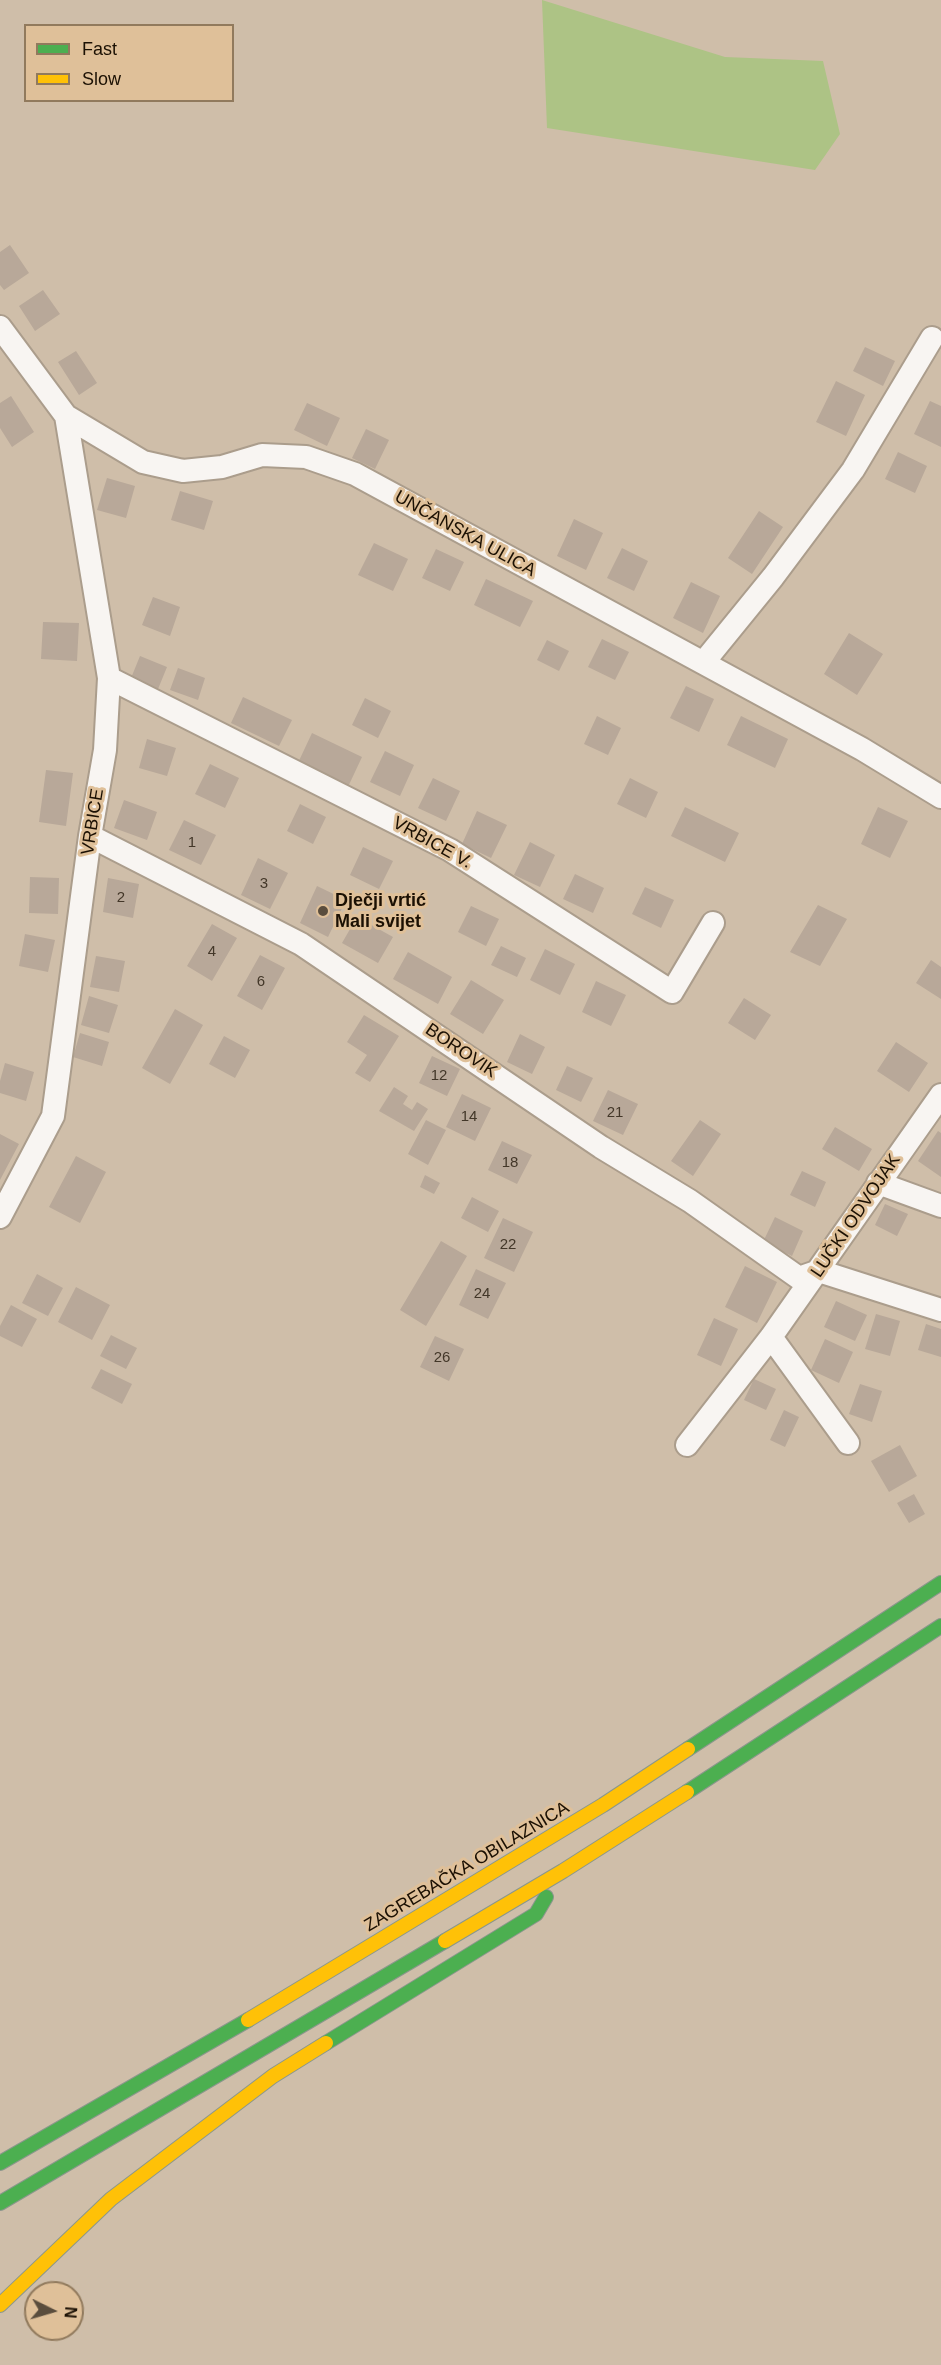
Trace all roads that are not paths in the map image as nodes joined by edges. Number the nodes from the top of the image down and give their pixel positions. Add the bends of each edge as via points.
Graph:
1 (0, 327) edge
2 (932, 338) dead end
3 (66, 416) junction
4 (703, 663) junction
5 (109, 678) junction
6 (941, 797) edge
7 (90, 837) junction
8 (713, 923) dead end
9 (941, 1095) edge
10 (878, 1183) junction
11 (941, 1206) edge
12 (0, 1217) edge
13 (819, 1271) junction
14 (941, 1310) edge
15 (771, 1337) junction
16 (848, 1443) dead end
17 (687, 1446) dead end
18 (941, 1583) edge
19 (941, 1626) edge
20 (563, 1871) junction
21 (252, 2017) junction
22 (196, 2034) dead end
23 (0, 2163) edge
24 (0, 2203) edge
25 (0, 2305) edge

1 - 3 street, UNČANSKA ULICA
2 - 4 street via 853,470
3 - 4 street, UNČANSKA ULICA via 143,462 183,471 222,467 262,454 306,457 355,474
3 - 5 street, VRBICE
4 - 6 street, UNČANSKA ULICA via 862,749
5 - 7 street, VRBICE via 105,750
5 - 8 street, VRBICE V. via 450,850 672,992
7 - 12 street, VRBICE via 54,1116
7 - 13 street, BOROVIK via 302,944 601,1147 690,1201 799,1278
9 - 10 street, LUČKI ODVOJAK
10 - 11 street
10 - 13 street, LUČKI ODVOJAK
13 - 14 street
13 - 15 street, LUČKI ODVOJAK
15 - 16 street
15 - 17 street, LUČKI ODVOJAK
18 - 21 highway, ZAGREBAČKA OBILAZNICA via 593,1811
19 - 20 highway
20 - 24 highway
20 - 25 highway via 536,1914 273,2076 111,2199
21 - 22 highway
21 - 23 highway, ZAGREBAČKA OBILAZNICA

